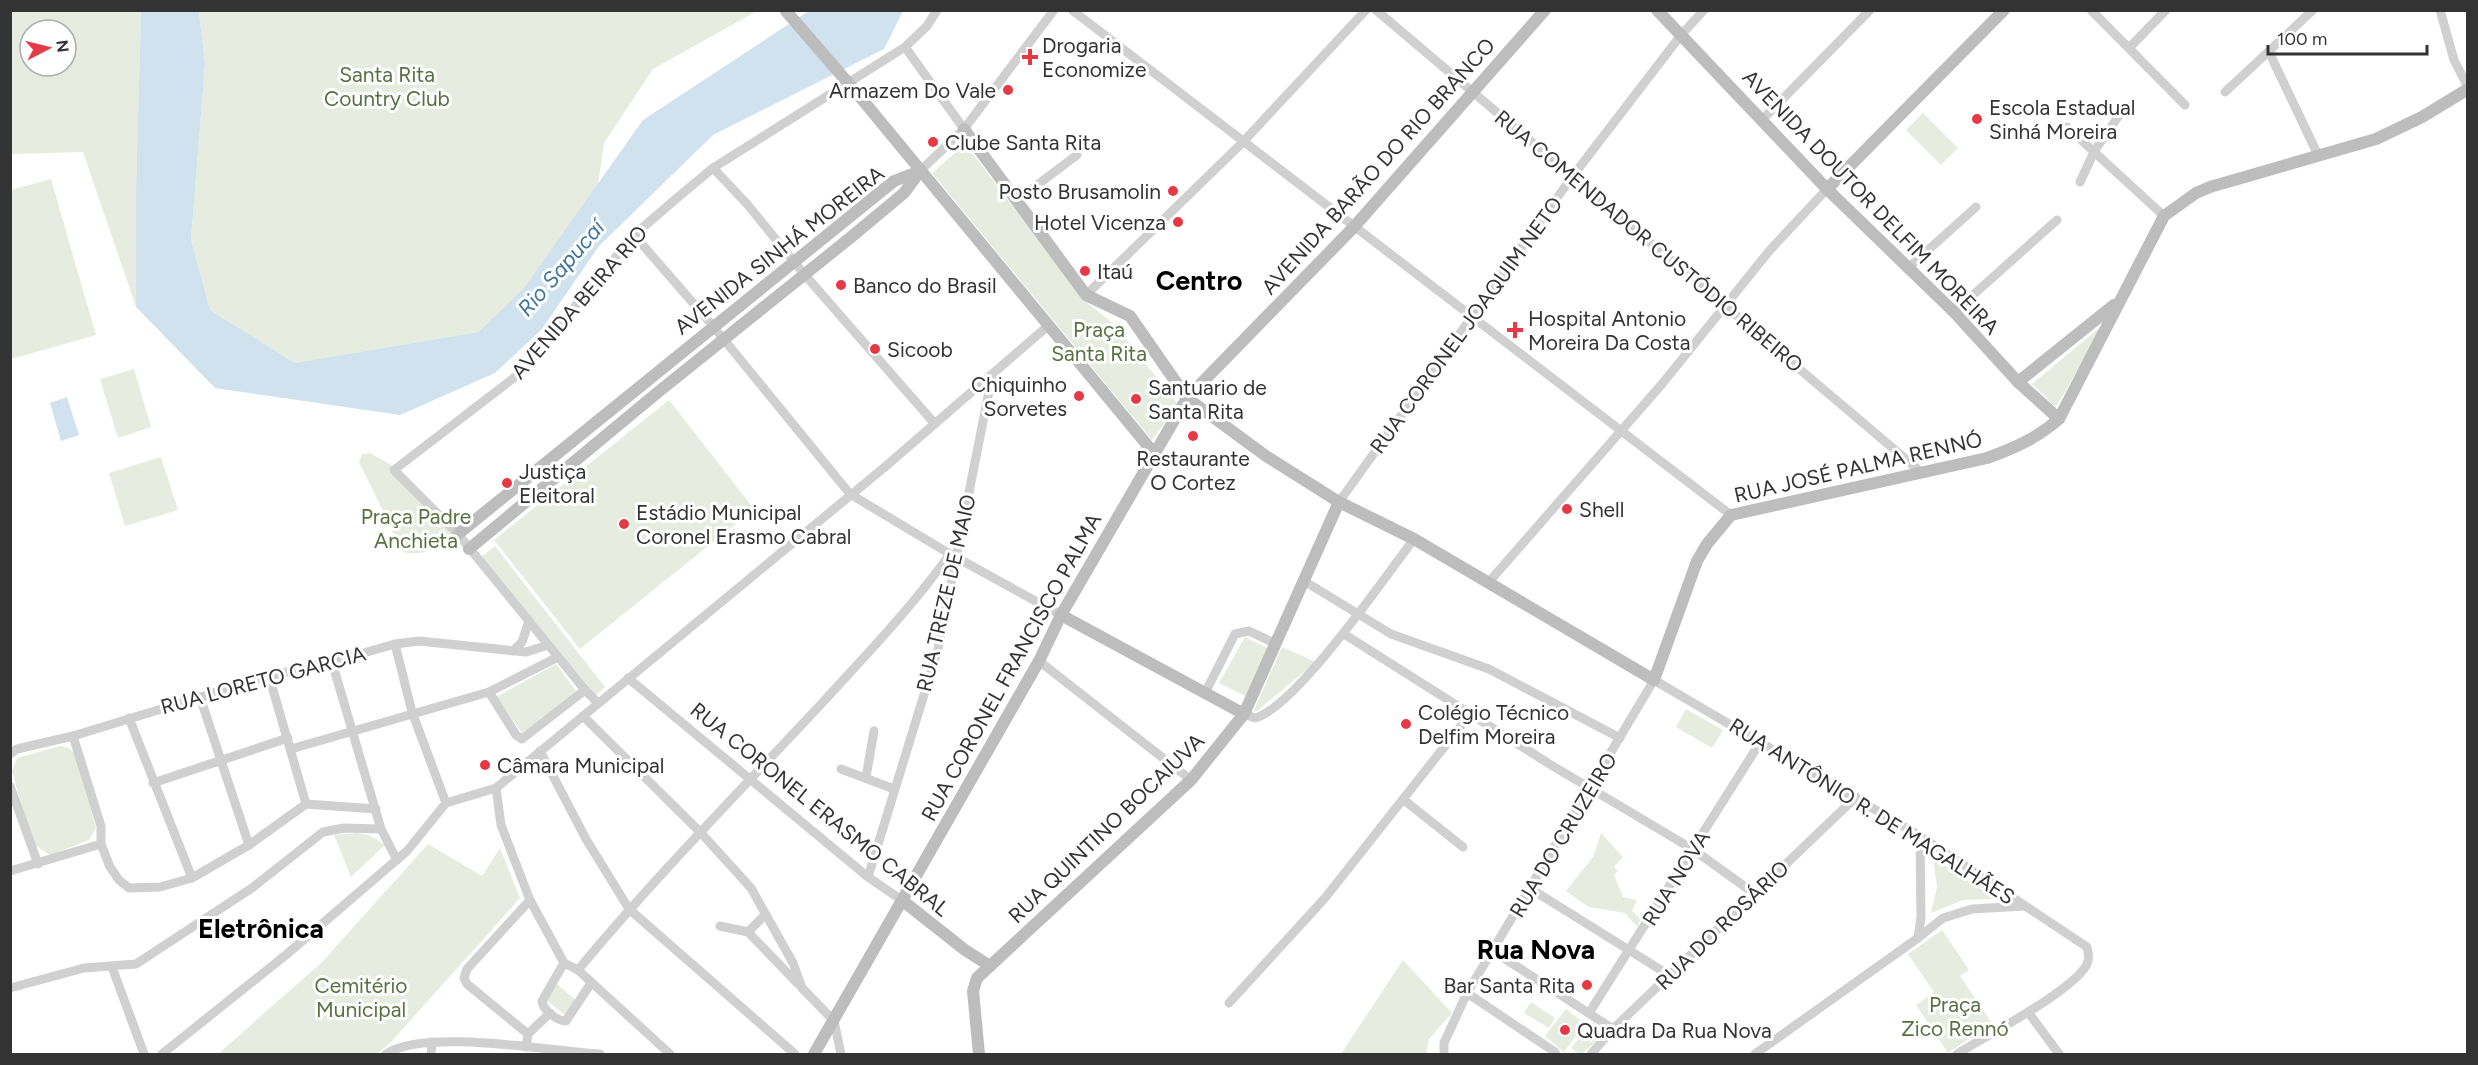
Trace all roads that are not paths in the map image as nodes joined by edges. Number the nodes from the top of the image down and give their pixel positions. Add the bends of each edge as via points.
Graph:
1 (937, 10) edge
2 (1054, 10) edge
3 (1072, 10) edge
4 (1366, 10) edge
5 (1376, 10) edge
6 (1545, 10) edge
7 (1657, 10) edge
8 (1704, 10) edge
9 (1870, 10) edge
10 (2004, 10) edge
11 (2091, 10) edge
12 (2166, 10) edge
13 (2440, 10) edge
14 (786, 11) edge
15 (2305, 13) edge
16 (1681, 35) junction
17 (905, 47) junction
18 (2129, 48) junction
19 (2269, 52) junction
20 (2468, 88) edge
21 (1474, 92) junction
22 (2225, 92) dead end
23 (2185, 105) dead end
24 (2125, 107) dead end
25 (1762, 120) junction
26 (2067, 127) dead end
27 (964, 129) junction
28 (1242, 143) junction
29 (2095, 150) junction
30 (1077, 155) dead end
31 (2318, 155) junction
32 (713, 168) junction
33 (921, 170) junction
34 (1572, 177) junction
35 (2080, 182) dead end
36 (1827, 189) junction
37 (1016, 201) junction
38 (1976, 207) dead end
39 (2164, 216) junction
40 (2056, 220) dead end
41 (1353, 228) junction
42 (634, 235) junction
43 (795, 262) junction
44 (1907, 269) junction
45 (804, 274) junction
46 (1086, 294) junction
47 (2118, 303) junction
48 (1725, 305) junction
49 (1954, 312) junction
50 (1472, 318) junction
51 (1049, 325) junction
52 (713, 326) junction
53 (724, 339) junction
54 (992, 376) junction
55 (646, 380) junction
56 (2018, 382) junction
57 (657, 393) junction
58 (1187, 398) junction
59 (2059, 419) junction
60 (936, 424) junction
61 (1619, 431) junction
62 (1154, 452) junction
63 (1921, 472) junction
64 (850, 494) junction
65 (1339, 501) junction
66 (1731, 515) junction
67 (458, 534) junction
68 (1414, 539) junction
69 (469, 549) junction
70 (954, 556) junction
71 (1304, 581) junction
72 (1488, 583) junction
73 (1358, 613) junction
74 (1061, 615) junction
75 (529, 621) junction
76 (1344, 634) junction
77 (396, 644) junction
78 (1276, 644) junction
79 (548, 645) junction
80 (513, 651) junction
81 (558, 657) junction
82 (1040, 661) junction
83 (332, 662) junction
84 (269, 676) junction
85 (628, 678) junction
86 (1654, 680) junction
87 (585, 690) junction
88 (489, 693) junction
89 (1205, 693) junction
90 (200, 697) junction
91 (598, 703) junction
92 (412, 712) junction
93 (1471, 713) junction
94 (1244, 714) junction
95 (583, 716) junction
96 (129, 718) junction
97 (352, 730) junction
98 (874, 731) dead end
99 (73, 736) junction
100 (288, 738) junction
101 (1620, 738) junction
102 (1761, 741) junction
103 (291, 749) junction
104 (13, 750) edge
105 (540, 751) junction
106 (220, 759) junction
107 (841, 770) dead end
108 (866, 777) junction
109 (751, 780) junction
110 (1191, 780) junction
111 (153, 783) junction
112 (10, 786) edge
113 (496, 788) junction
114 (1592, 788) junction
115 (894, 789) junction
116 (1856, 797) junction
117 (1404, 800) junction
118 (446, 803) junction
119 (306, 804) junction
120 (375, 809) junction
121 (381, 829) junction
122 (702, 834) junction
123 (1920, 837) junction
124 (101, 844) junction
125 (249, 845) junction
126 (1463, 847) dead end
127 (1694, 850) junction
128 (397, 860) junction
129 (38, 864) junction
130 (10, 871) edge
131 (868, 877) junction
132 (192, 878) junction
133 (1531, 889) junction
134 (1755, 894) junction
135 (530, 900) junction
136 (903, 902) junction
137 (2024, 906) junction
138 (629, 909) junction
139 (765, 915) junction
140 (720, 926) dead end
141 (748, 932) junction
142 (1918, 938) junction
143 (1631, 949) junction
144 (1493, 951) junction
145 (564, 963) junction
146 (990, 966) junction
147 (112, 967) junction
148 (578, 970) junction
149 (1670, 975) junction
150 (591, 983) junction
151 (10, 988) edge
152 (802, 988) junction
153 (1467, 993) junction
154 (1229, 1003) dead end
155 (2028, 1012) junction
156 (550, 1013) junction
157 (1589, 1013) junction
158 (834, 1021) junction
159 (1613, 1029) junction
160 (528, 1034) junction
161 (432, 1042) junction
162 (526, 1047) junction
163 (544, 1052) edge
164 (144, 1054) edge
165 (162, 1054) edge
166 (386, 1054) edge
167 (431, 1054) edge
168 (600, 1054) edge
169 (670, 1054) edge
170 (795, 1054) edge
171 (814, 1054) edge
172 (840, 1054) edge
173 (979, 1054) edge
174 (1444, 1054) edge
175 (1554, 1054) edge
176 (1591, 1054) edge
177 (1755, 1054) edge
178 (1957, 1054) edge
179 (2059, 1054) edge

1 - 17 street, AVENIDA BEIRA RIO
2 - 27 street
3 - 28 street
4 - 28 street
5 - 21 street, RUA COMENDADOR CUSTÓDIO RIBEIRO
6 - 21 main road, AVENIDA BARÃO DO RIO BRANCO
7 - 16 main road, AVENIDA DOUTOR DELFIM MOREIRA
8 - 16 street, RUA CORONEL JOAQUIM NETO
9 - 25 street
10 - 36 main road
11 - 18 street
12 - 18 street
13 - 20 street via 2454,60
14 - 33 main road, bridge
15 - 19 street
16 - 25 main road, AVENIDA DOUTOR DELFIM MOREIRA
16 - 34 street, RUA CORONEL JOAQUIM NETO
17 - 27 street
17 - 32 street, AVENIDA BEIRA RIO
18 - 23 street
19 - 22 street
19 - 31 street
20 - 31 main road via 2422,117 2376,139
21 - 34 street, RUA COMENDADOR CUSTÓDIO RIBEIRO
21 - 41 main road, AVENIDA BARÃO DO RIO BRANCO
24 - 29 street
25 - 36 main road, AVENIDA DOUTOR DELFIM MOREIRA
26 - 29 street
27 - 33 street
27 - 37 main road
28 - 41 street
28 - 46 street
29 - 35 street
29 - 39 street
30 - 37 street
31 - 39 main road via 2203,190
32 - 42 street, AVENIDA BEIRA RIO
32 - 43 street
33 - 43 main road, AVENIDA SINHÁ MOREIRA via 894,181
33 - 45 main road, AVENIDA SINHÁ MOREIRA via 904,193
33 - 51 main road
34 - 48 street, RUA COMENDADOR CUSTÓDIO RIBEIRO
34 - 50 street, RUA CORONEL JOAQUIM NETO
36 - 44 main road, AVENIDA DOUTOR DELFIM MOREIRA
36 - 48 street
37 - 46 main road
38 - 44 street
39 - 47 main road
40 - 49 street
41 - 50 street
41 - 58 main road, AVENIDA BARÃO DO RIO BRANCO
42 - 52 street
42 - 67 street, AVENIDA BEIRA RIO via 519,374 394,470
43 - 45 street
43 - 52 main road, AVENIDA SINHÁ MOREIRA
44 - 49 main road, AVENIDA DOUTOR DELFIM MOREIRA
45 - 53 main road, AVENIDA SINHÁ MOREIRA
45 - 60 street
46 - 58 main road via 1130,316
47 - 56 main road
47 - 59 main road
48 - 61 street
48 - 63 street, RUA COMENDADOR CUSTÓDIO RIBEIRO
49 - 56 main road, AVENIDA DOUTOR DELFIM MOREIRA
50 - 61 street
50 - 65 street, RUA CORONEL JOAQUIM NETO
51 - 54 street
51 - 62 main road
52 - 53 street
52 - 55 main road, AVENIDA SINHÁ MOREIRA
53 - 57 main road, AVENIDA SINHÁ MOREIRA
53 - 64 street
54 - 60 street
54 - 70 street, RUA TREZE DE MAIO
55 - 57 street
55 - 67 main road, AVENIDA SINHÁ MOREIRA
56 - 59 main road, AVENIDA DOUTOR DELFIM MOREIRA
57 - 69 main road, AVENIDA SINHÁ MOREIRA
58 - 62 main road
58 - 65 main road via 1266,456
59 - 63 main road, RUA JOSÉ PALMA RENNÓ via 2022,445 1987,458
60 - 64 street
61 - 66 street
61 - 72 street
62 - 74 main road, RUA CORONEL FRANCISCO PALMA
63 - 66 main road, RUA JOSÉ PALMA RENNÓ
64 - 70 street
64 - 85 street
65 - 68 main road
65 - 71 main road, RUA QUINTINO BOCAIUVA
66 - 86 main road, RUA JOSÉ PALMA RENNÓ via 1697,561
67 - 69 street
68 - 72 main road
68 - 73 street
69 - 75 street
70 - 74 street
70 - 109 street
70 - 115 street, RUA TREZE DE MAIO via 938,649
71 - 73 street
71 - 78 main road, RUA QUINTINO BOCAIUVA
72 - 86 main road
73 - 76 street
73 - 101 street via 1391,634 1489,669
74 - 82 main road, RUA CORONEL FRANCISCO PALMA
74 - 89 main road
75 - 79 street
75 - 80 street via 522,642
76 - 93 street
76 - 94 street via 1275,709 1255,718
77 - 80 street, RUA LORETO GARCIA via 419,641
77 - 83 street, RUA LORETO GARCIA
77 - 92 street
78 - 89 street via 1249,631 1235,634
78 - 94 main road, RUA QUINTINO BOCAIUVA
79 - 80 street, RUA LORETO GARCIA via 526,652
79 - 81 street
81 - 87 street
81 - 88 street
82 - 110 street
82 - 136 main road, RUA CORONEL FRANCISCO PALMA
83 - 84 street, RUA LORETO GARCIA
83 - 97 street
84 - 90 street, RUA LORETO GARCIA
84 - 100 street
85 - 91 street
85 - 109 street, RUA CORONEL ERASMO CABRAL
86 - 101 street, RUA DO CRUZEIRO
86 - 102 street, RUA ANTÔNIO R. DE MAGALHÃES
87 - 88 street via 522,740
87 - 91 street
88 - 92 street
89 - 94 main road
90 - 96 street, RUA LORETO GARCIA
90 - 106 street
91 - 95 street
92 - 97 street
92 - 118 street
93 - 114 street
93 - 117 street
94 - 110 main road, RUA QUINTINO BOCAIUVA
95 - 105 street
95 - 122 street
96 - 99 street, RUA LORETO GARCIA
96 - 111 street
97 - 103 street
97 - 120 street
98 - 108 street
99 - 104 street, RUA LORETO GARCIA
99 - 124 street via 101,826
100 - 103 street
100 - 106 street
101 - 114 street, RUA DO CRUZEIRO
102 - 116 street, RUA ANTÔNIO R. DE MAGALHÃES
102 - 127 street, RUA NOVA
103 - 119 street
105 - 113 street
105 - 138 street via 586,839
106 - 111 street
106 - 125 street
107 - 108 street
108 - 115 street
109 - 122 street
109 - 131 street, RUA CORONEL ERASMO CABRAL
110 - 146 main road, RUA QUINTINO BOCAIUVA
111 - 132 street
112 - 129 street
113 - 118 street
113 - 135 street via 501,825
114 - 127 street
114 - 133 street, RUA DO CRUZEIRO
115 - 131 street, RUA TREZE DE MAIO
116 - 123 street, RUA ANTÔNIO R. DE MAGALHÃES
116 - 134 street, RUA DO ROSÁRIO
117 - 126 street
117 - 154 street via 1325,898
118 - 128 street
119 - 120 street
119 - 125 street
120 - 121 street
121 - 128 street
121 - 147 street via 323,832 252,888 152,956 136,964
122 - 138 street
122 - 139 street via 751,888
123 - 137 street, RUA ANTÔNIO R. DE MAGALHÃES
123 - 142 street
124 - 129 street
124 - 132 street via 110,867 129,888 160,887
125 - 132 street
127 - 134 street
127 - 143 street, RUA NOVA
128 - 165 street
129 - 130 street
131 - 136 street, RUA CORONEL ERASMO CABRAL
133 - 143 street
133 - 144 street, RUA DO CRUZEIRO
134 - 149 street, RUA DO ROSÁRIO
135 - 145 street
135 - 160 street via 467,969 464,978
136 - 146 main road, RUA CORONEL ERASMO CABRAL
136 - 158 main road, RUA CORONEL FRANCISCO PALMA
137 - 142 street via 1972,909 1943,918
137 - 155 street, RUA ANTÔNIO R. DE MAGALHÃES via 2087,947 2088,962 2077,978
138 - 148 street
138 - 170 street
139 - 141 street
139 - 152 street via 793,963
140 - 141 street
141 - 152 street
142 - 177 street
143 - 149 street
143 - 157 street, RUA NOVA
144 - 153 street, RUA DO CRUZEIRO
144 - 157 street
145 - 148 street
145 - 156 street via 542,1001
146 - 173 main road, RUA QUINTINO BOCAIUVA via 974,985
147 - 151 street via 84,968
147 - 164 street
148 - 150 street
149 - 159 street, RUA DO ROSÁRIO
150 - 156 street via 566,1022
150 - 169 street
152 - 158 street
153 - 174 street, RUA DO CRUZEIRO via 1444,1043
153 - 175 street
155 - 178 street
155 - 179 street
156 - 160 street
157 - 159 street
158 - 171 main road, RUA CORONEL FRANCISCO PALMA
158 - 172 street
159 - 176 street, RUA DO ROSÁRIO
160 - 162 street
161 - 162 street
161 - 166 street
161 - 167 street
162 - 163 street
163 - 168 street

